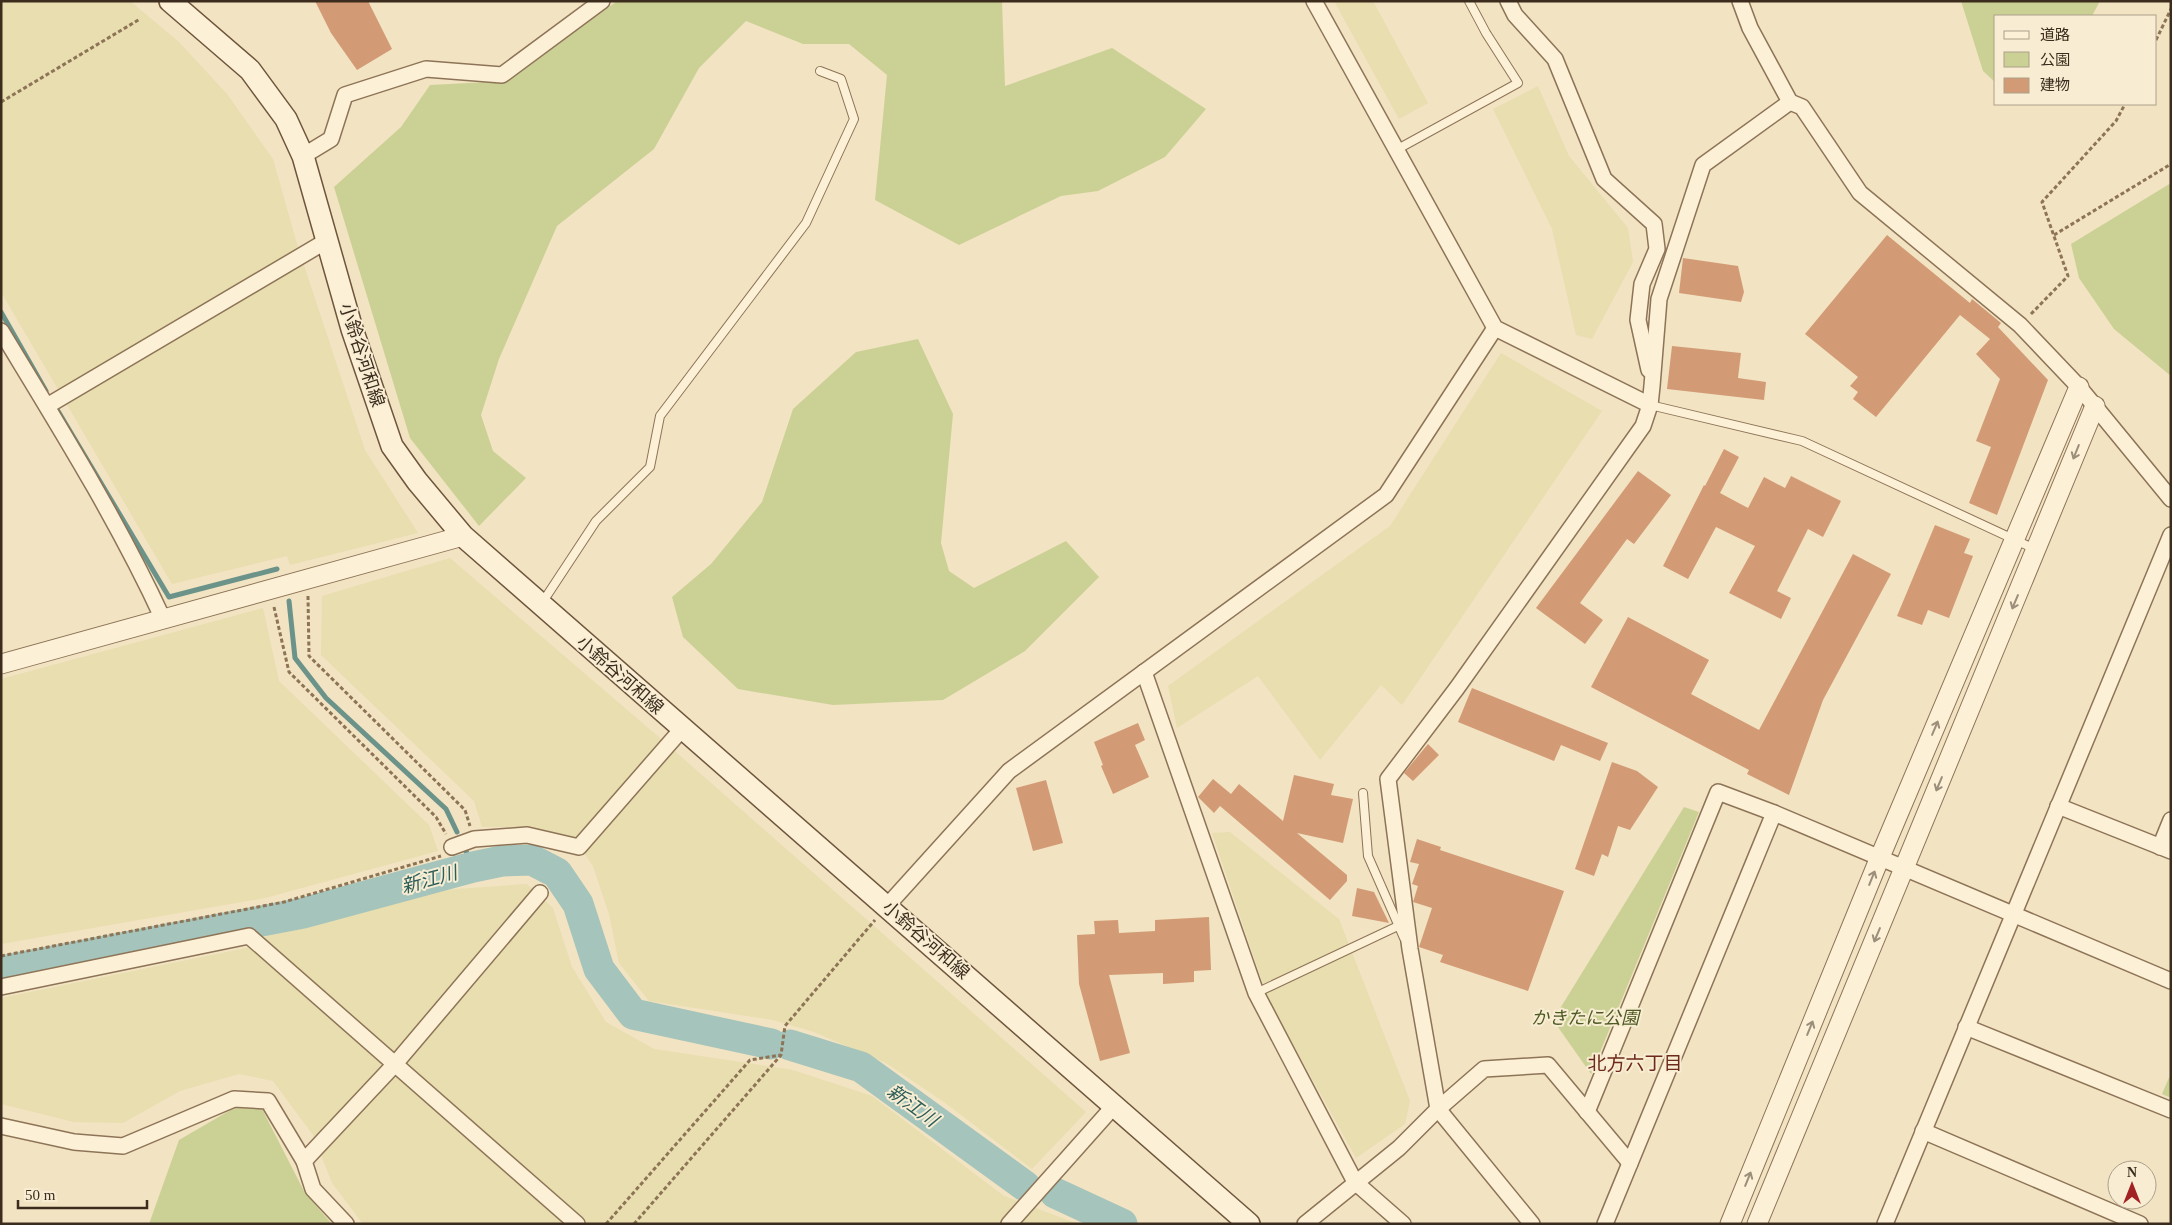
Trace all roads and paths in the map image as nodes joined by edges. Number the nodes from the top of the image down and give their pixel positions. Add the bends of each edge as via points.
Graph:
1 (170, 1) edge
2 (602, 1) edge
3 (1314, 1) edge
4 (1470, 1) edge
5 (1508, 1) edge
6 (1740, 1) edge
7 (2171, 9) edge
8 (140, 20) dead end
9 (2157, 38) edge
10 (820, 71) dead end
11 (1, 102) edge
12 (1790, 102) junction
13 (2124, 105) edge
14 (1396, 150) junction
15 (303, 156) junction
16 (2171, 164) edge
17 (2054, 235) junction
18 (328, 240) junction
19 (2020, 325) junction
20 (1495, 328) junction
21 (1, 331) edge
22 (1652, 386) junction
23 (2080, 387) junction
24 (1650, 405) junction
25 (47, 406) junction
26 (2095, 406) junction
27 (2171, 499) edge
28 (2171, 535) edge
29 (463, 536) junction
30 (2016, 539) junction
31 (2036, 550) junction
32 (303, 580) junction
33 (270, 589) junction
34 (541, 605) junction
35 (163, 618) junction
36 (1, 664) edge
37 (1144, 672) junction
38 (682, 729) junction
39 (1363, 793) dead end
40 (2058, 806) junction
41 (1774, 813) junction
42 (2171, 820) edge
43 (474, 839) junction
44 (452, 847) junction
45 (2165, 849) edge
46 (1880, 857) junction
47 (1904, 869) junction
48 (540, 893) dead end
49 (887, 906) junction
50 (2013, 914) junction
51 (1398, 926) junction
52 (1410, 949) junction
53 (1, 956) edge
54 (2171, 980) edge
55 (1, 987) edge
56 (1256, 993) junction
57 (1966, 1027) junction
58 (781, 1055) junction
59 (395, 1064) junction
60 (1114, 1106) junction
61 (1438, 1108) junction
62 (2171, 1110) edge
63 (1587, 1112) junction
64 (1, 1126) edge
65 (1923, 1131) junction
66 (304, 1161) junction
67 (1630, 1163) junction
68 (1355, 1182) junction
69 (346, 1224) edge
70 (577, 1224) edge
71 (606, 1224) edge
72 (634, 1224) edge
73 (1009, 1224) edge
74 (1249, 1224) edge
75 (1305, 1224) edge
76 (1403, 1224) edge
77 (1532, 1224) edge
78 (1605, 1224) edge
79 (1730, 1224) edge
80 (1757, 1224) edge
81 (1885, 1224) edge
82 (2140, 1224) edge

1 - 15 main road, 小鈴谷河和線 via 250,70 286,118
2 - 15 street via 502,75 426,69 345,95 331,139
3 - 14 street
4 - 14 lane via 1518,83
5 - 22 street via 1515,15 1555,59 1604,179 1654,224 1657,249 1642,284 1638,320
6 - 12 street via 1750,28
7 - 9 path
8 - 11 path
10 - 34 lane via 842,79 854,118 806,223 660,416 650,466 596,522
12 - 19 street via 1802,107 1860,193
12 - 22 street via 1703,165 1659,299
13 - 17 path via 2116,121 2042,202
14 - 20 street
15 - 18 main road, 小鈴谷河和線
16 - 17 path
17 - 19 path via 2068,276
18 - 25 street
18 - 29 main road, 小鈴谷河和線 via 352,329 392,446
19 - 23 street
20 - 24 street
20 - 37 street via 1386,496
21 - 25 street
22 - 24 street
23 - 26 street
23 - 30 street
24 - 30 lane via 1802,441
24 - 52 street via 1643,426 1457,688 1388,779
25 - 35 street via 142,574
26 - 27 street
26 -> 31 street
28 - 40 street
29 - 32 street
29 - 34 main road, 小鈴谷河和線
30 - 31 lane
46 -> 30 street
31 -> 47 street
32 - 33 street
32 - 43 path via 308,594 310,656 465,810
33 - 35 street
33 - 44 path via 289,672 436,817
34 - 38 main road, 小鈴谷河和線
35 - 36 street
37 - 49 street via 1009,771
37 - 56 street
38 - 43 street via 579,848 528,836
38 - 49 main road, 小鈴谷河和線
39 - 51 lane via 1368,856
40 - 45 street
40 - 50 street
41 - 46 street
41 - 63 street via 1718,792
41 - 67 street
42 - 45 street
43 - 44 street
44 - 53 path via 449,853 284,902
46 - 47 street
79 -> 46 street
47 - 50 street
47 -> 80 street
48 - 59 street
49 - 58 path via 785,1026
49 - 60 main road, 小鈴谷河和線
50 - 54 street
50 - 57 street
51 - 52 lane
51 - 56 lane
52 - 61 street
55 - 59 street via 249,936
56 - 68 street
57 - 62 street
57 - 65 street
58 - 71 path via 750,1060
58 - 72 path
59 - 66 street
59 - 70 street
60 - 73 street
60 - 74 main road, 小鈴谷河和線
61 - 63 street via 1484,1069 1548,1065
61 - 68 street via 1400,1148
61 - 77 street
63 - 67 street
64 - 66 street via 74,1142 123,1146 234,1099 268,1101
65 - 81 street
65 - 82 street
66 - 69 street via 313,1189
67 - 78 street
68 - 75 street
68 - 76 street

